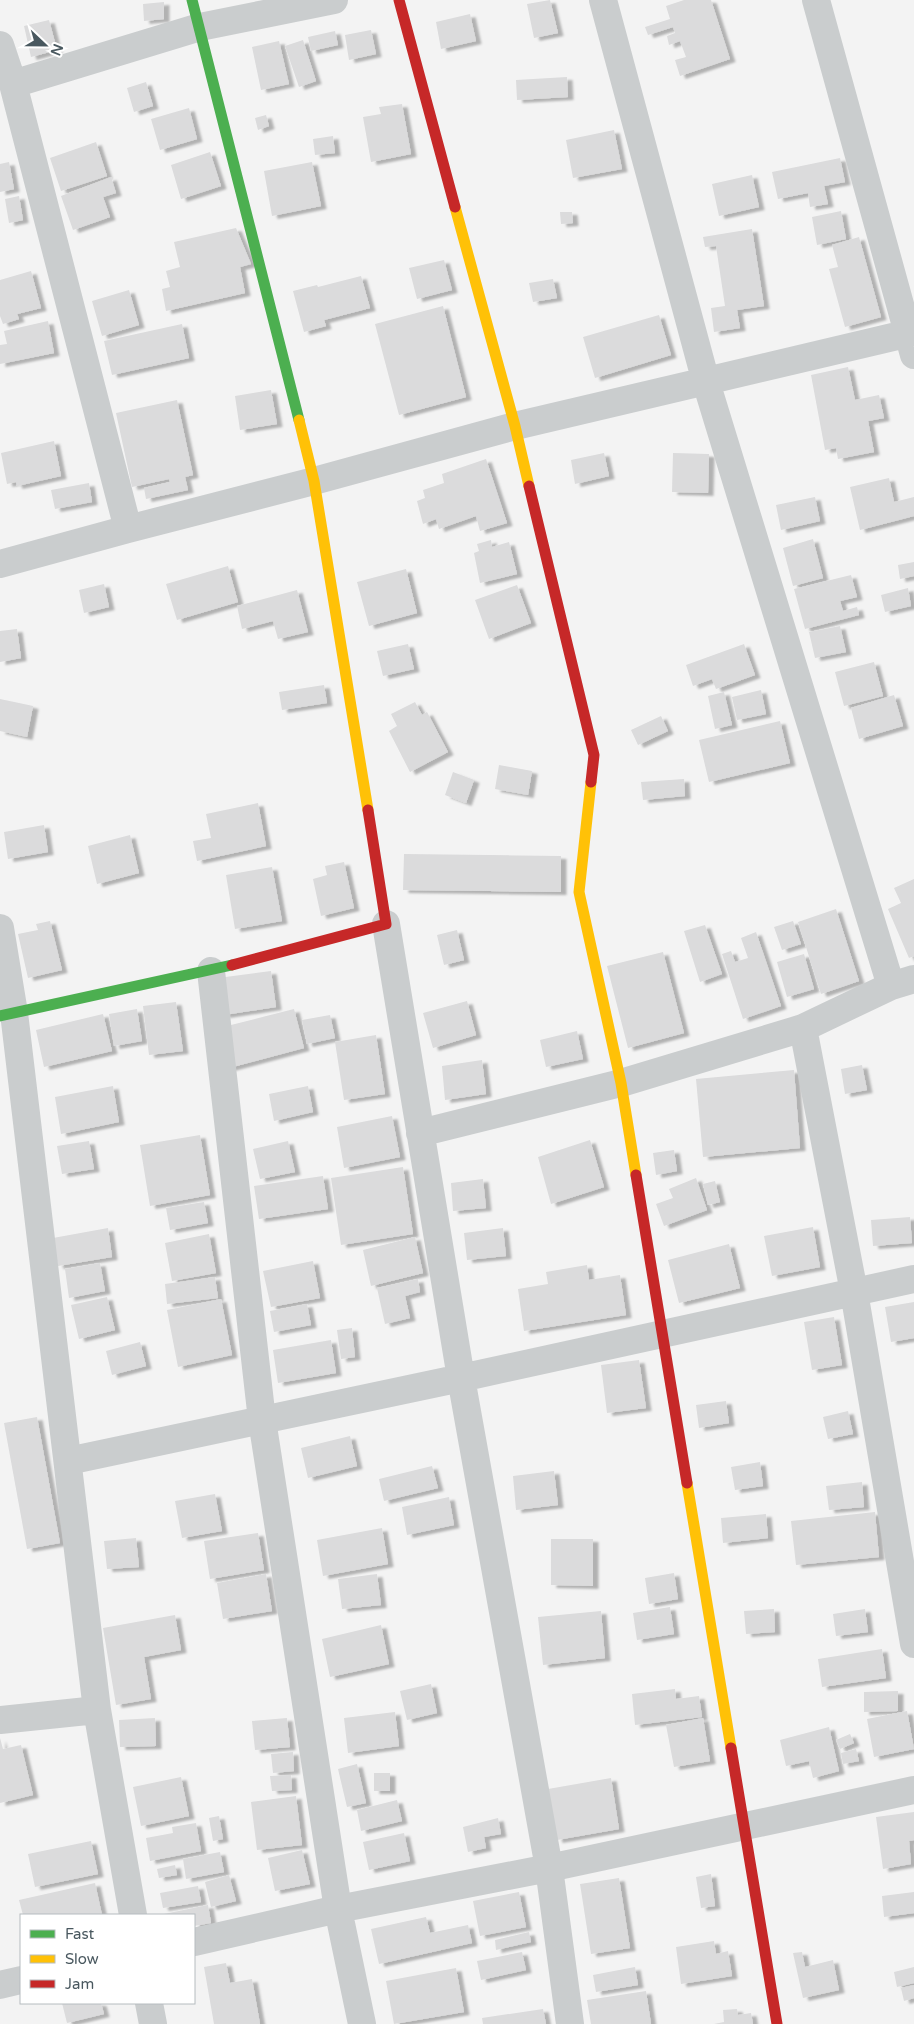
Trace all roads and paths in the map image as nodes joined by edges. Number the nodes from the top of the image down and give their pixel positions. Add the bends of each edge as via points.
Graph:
1 (192, 0) edge
2 (334, 0) edge
3 (399, 0) edge
4 (603, 0) edge
5 (816, 0) edge
6 (200, 27) junction
7 (0, 45) edge
8 (13, 84) junction
9 (912, 340) edge
10 (706, 382) junction
11 (515, 426) junction
12 (314, 481) junction
13 (128, 529) junction
14 (0, 564) edge
15 (386, 924) junction
16 (0, 928) edge
17 (211, 971) junction
18 (902, 983) edge
19 (7, 1014) edge
20 (803, 1028) junction
21 (621, 1083) junction
22 (420, 1133) junction
23 (914, 1279) edge
24 (854, 1292) junction
25 (663, 1333) junction
26 (461, 1378) junction
27 (262, 1420) junction
28 (68, 1461) junction
29 (914, 1644) edge
30 (97, 1710) junction
31 (0, 1720) edge
32 (914, 1790) edge
33 (743, 1825) junction
34 (549, 1868) junction
35 (338, 1909) junction
36 (134, 1914) edge
37 (195, 1942) edge
38 (20, 1980) edge
39 (0, 1985) edge
40 (149, 2004) edge
41 (153, 2024) edge
42 (362, 2024) edge
43 (570, 2024) edge
44 (777, 2024) edge

1 - 6 street
2 - 6 street
3 - 11 street
4 - 10 street
5 - 9 street
6 - 8 street
6 - 12 street
7 - 8 street
8 - 13 street
9 - 10 street
10 - 11 street
10 - 18 street
11 - 12 street
11 - 21 street via 594,755 579,892
12 - 13 street
12 - 15 street
13 - 14 street
15 - 17 street
15 - 22 street
16 - 19 street
17 - 19 street
17 - 27 street
18 - 20 street
19 - 28 street
20 - 21 street
20 - 24 street
21 - 22 street
21 - 25 street
22 - 26 street
23 - 24 street
24 - 25 street
24 - 29 street
25 - 26 street
25 - 33 street
26 - 27 street
26 - 34 street
27 - 28 street
27 - 35 street
28 - 30 street
30 - 31 street
30 - 36 street
32 - 33 street
33 - 34 street
33 - 44 street
34 - 35 street
34 - 43 street
35 - 37 street
35 - 42 street
38 - 39 street
40 - 41 street

